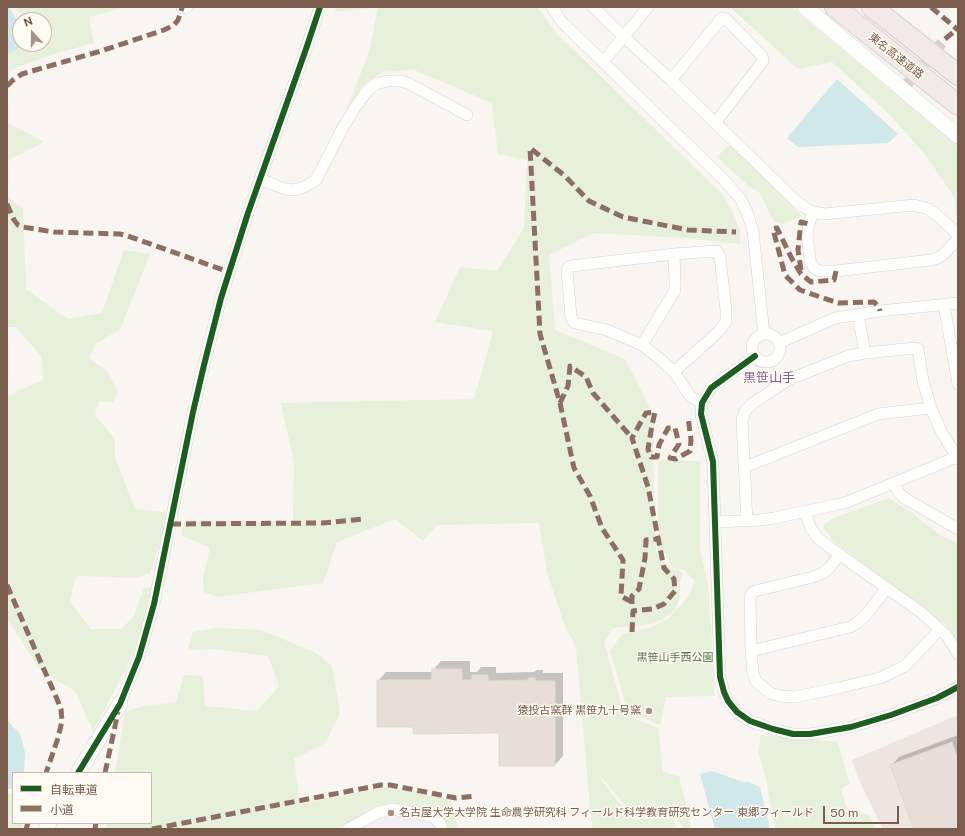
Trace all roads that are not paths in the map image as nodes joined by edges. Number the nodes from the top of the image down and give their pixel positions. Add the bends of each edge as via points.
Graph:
1 (320, 7) edge
2 (552, 7) edge
3 (593, 7) edge
4 (648, 7) edge
5 (805, 7) edge
6 (835, 7) edge
7 (872, 7) edge
8 (624, 37) junction
9 (603, 62) junction
10 (958, 75) edge
11 (671, 80) junction
12 (958, 105) edge
13 (468, 115) dead end
14 (715, 123) junction
15 (958, 136) edge
16 (260, 179) junction
17 (813, 212) junction
18 (958, 234) edge
19 (958, 238) edge
20 (674, 254) junction
21 (958, 303) edge
22 (944, 305) junction
23 (858, 314) junction
24 (764, 334) junction
25 (779, 343) junction
26 (642, 345) junction
27 (865, 353) junction
28 (755, 356) junction
29 (674, 372) junction
30 (957, 379) edge
31 (702, 403) junction
32 (931, 408) junction
33 (958, 458) edge
34 (745, 466) junction
35 (893, 483) junction
36 (805, 512) junction
37 (747, 521) junction
38 (716, 522) junction
39 (958, 529) edge
40 (840, 554) junction
41 (887, 588) junction
42 (940, 629) junction
43 (751, 651) junction
44 (958, 654) edge
45 (958, 687) edge
46 (120, 704) joint
47 (79, 772) edge
48 (348, 829) edge
49 (442, 829) edge

1 - 16 street
2 - 9 street via 562,22
3 - 8 street
4 - 8 street
5 - 15 street
6 - 12 highway, 東名高速道路
7 - 10 highway
8 - 9 street
8 - 11 street
9 - 24 street via 724,179 740,198 753,231
11 - 14 street
11 - 14 street via 721,19 726,19 763,60
13 - 16 street via 401,81 376,84 356,106 316,180 294,190
14 - 17 street via 796,201
16 - 46 street via 229,272 204,365 154,604 139,657
17 - 18 street via 830,214 914,205 933,212
17 - 19 street via 807,235 810,261 819,271 836,272 931,260 945,253
20 - 26 street via 675,290
20 - 26 street via 571,266 568,269 573,321 607,330
20 - 29 street via 717,251 720,254 727,316 721,329
21 - 22 street
22 - 23 street
22 - 30 street
23 - 25 street via 835,318
23 - 27 street
24 - 25 street via 774,336
24 - 28 street via 754,341 752,350
25 - 28 street via 779,351 771,360 762,361
26 - 29 street
27 - 32 street via 918,349 923,381
27 - 34 street via 848,356 788,380 750,406 742,420
28 - 31 street via 711,388
29 - 31 street via 690,396
31 - 38 street via 700,414 712,462
32 - 33 street via 941,431
32 - 34 street via 878,414
33 - 35 street
34 - 37 street
35 - 36 street via 847,502
35 - 39 street via 906,499
36 - 37 street
36 - 40 street via 817,537
37 - 38 street
38 - 45 street via 720,677 728,701 746,719 793,734 816,733 851,727 891,715 937,698
40 - 41 street
40 - 43 street via 823,573 752,593
41 - 42 street
41 - 43 street via 866,616 853,625
42 - 43 street via 906,665 898,670 873,680 796,696 780,696 770,693 761,686 753,673
42 - 44 street
46 - 47 street
48 - 49 street via 379,812 393,809 431,816

